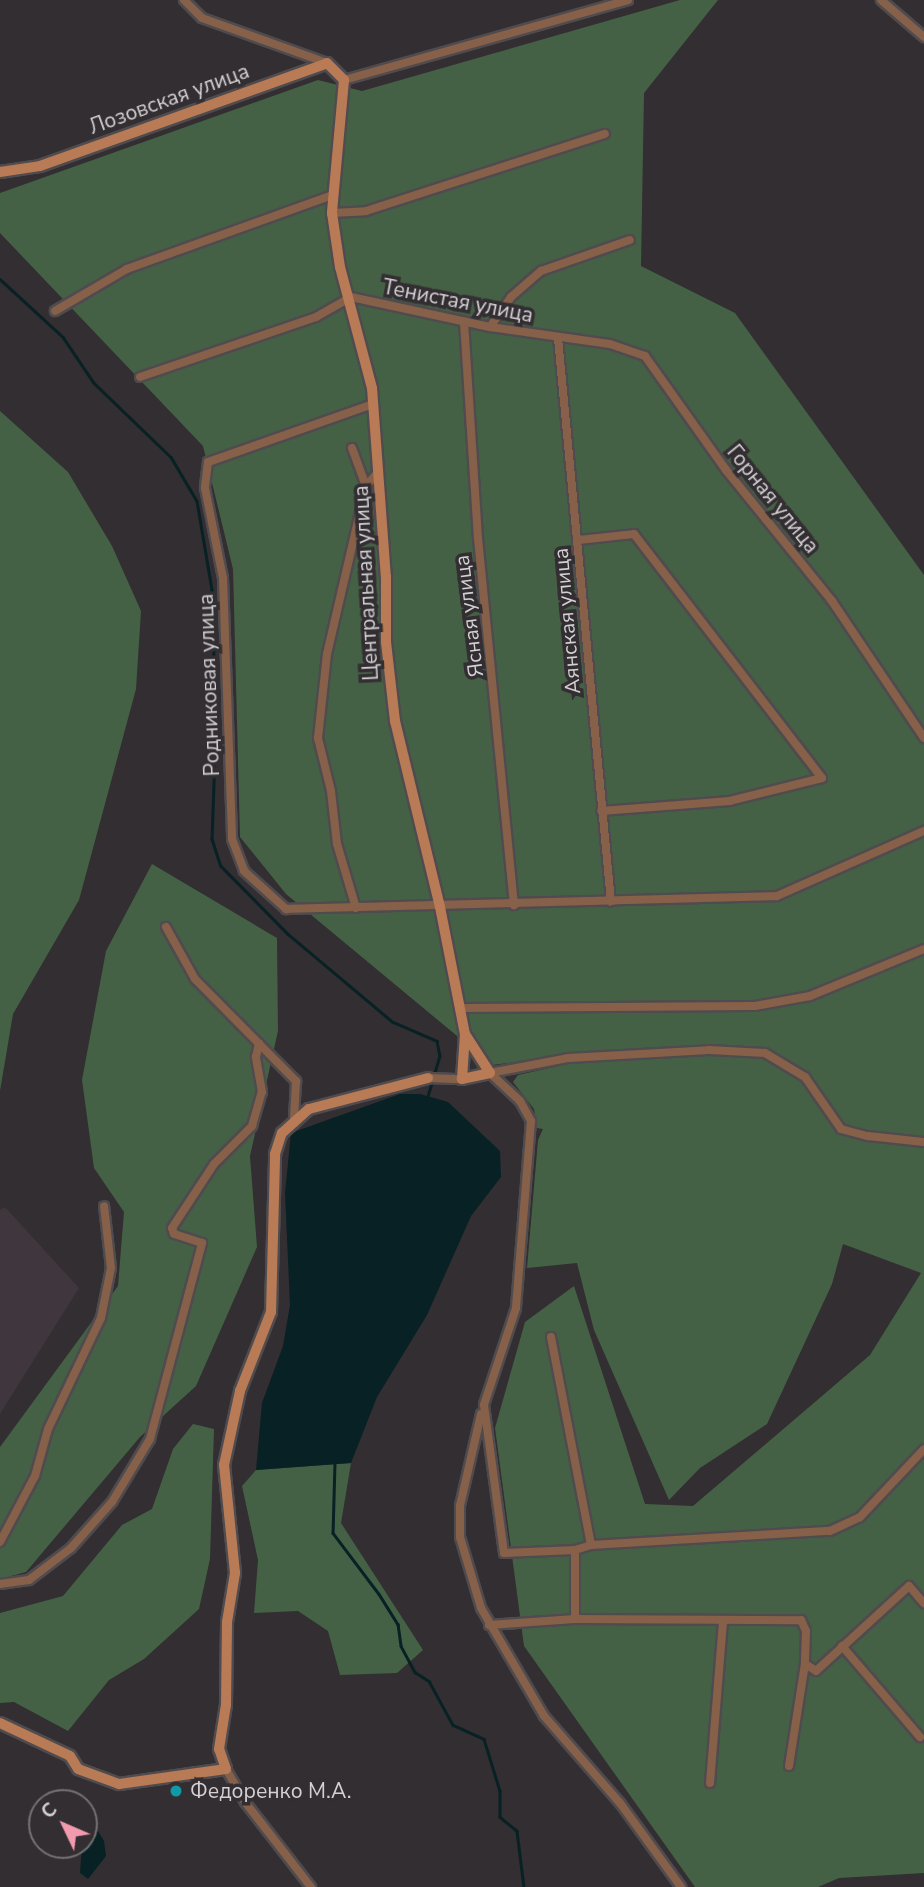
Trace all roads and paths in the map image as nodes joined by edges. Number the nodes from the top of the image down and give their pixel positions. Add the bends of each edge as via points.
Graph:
1 (184, 0) edge
2 (628, 0) edge
3 (881, 0) edge
4 (924, 37) edge
5 (327, 63) junction
6 (344, 80) junction
7 (606, 134) dead end
8 (0, 173) edge
9 (334, 195) junction
10 (332, 213) junction
11 (630, 240) dead end
12 (351, 297) junction
13 (55, 311) dead end
14 (464, 322) junction
15 (490, 327) junction
16 (558, 338) junction
17 (140, 377) dead end
18 (373, 404) junction
19 (352, 448) dead end
20 (378, 472) junction
21 (366, 486) junction
22 (578, 540) junction
23 (924, 738) edge
24 (601, 811) junction
25 (924, 831) edge
26 (611, 902) junction
27 (514, 905) junction
28 (440, 907) junction
29 (356, 908) junction
30 (166, 927) dead end
31 (924, 949) edge
32 (461, 1008) junction
33 (465, 1034) junction
34 (259, 1043) junction
35 (491, 1073) junction
36 (428, 1078) joint
37 (463, 1079) junction
38 (295, 1118) junction
39 (924, 1142) edge
40 (104, 1206) dead end
41 (551, 1337) dead end
42 (484, 1405) junction
43 (924, 1450) edge
44 (0, 1542) edge
45 (591, 1545) junction
46 (575, 1550) junction
47 (0, 1584) edge
48 (924, 1603) edge
49 (575, 1619) junction
50 (723, 1622) junction
51 (489, 1625) junction
52 (842, 1647) junction
53 (806, 1664) junction
54 (0, 1723) edge
55 (919, 1737) dead end
56 (219, 1749) junction
57 (789, 1766) dead end
58 (226, 1769) junction
59 (210, 1772) junction
60 (232, 1782) junction
61 (710, 1783) dead end
62 (312, 1887) edge
63 (681, 1887) edge

1 - 5 street via 202,18
2 - 6 street
3 - 4 street
5 - 6 main road
5 - 8 main road, Лозовская улица via 40,166
6 - 9 main road, Центральная улица
7 - 10 street via 366,211
9 - 10 main road, Центральная улица
9 - 13 street via 127,269
10 - 12 main road, Центральная улица via 340,267
11 - 15 street via 575,255 541,271 511,297
12 - 14 street, Тенистая улица
12 - 17 street via 316,317
12 - 18 main road, Центральная улица
14 - 15 street, Тенистая улица
14 - 27 street, Ясная улица via 478,538
15 - 16 street, Тенистая улица
16 - 22 street, Аянская улица
16 - 23 street, Горная улица via 610,344 645,356 726,470 832,601
18 - 20 main road, Центральная улица
18 - 29 street, Родниковая улица via 208,462 205,488 223,578 232,839 244,871 286,909
19 - 21 street
20 - 21 street
20 - 28 main road, Центральная улица via 386,642 395,721
21 - 29 street via 327,654 317,738 331,792 337,844
22 - 24 street, Аянская улица
22 - 24 street via 634,534 822,778 730,801
24 - 26 street, Аянская улица
25 - 26 street, Родниковая улица via 777,896
26 - 27 street, Родниковая улица
27 - 28 street, Родниковая улица
28 - 29 street, Родниковая улица
28 - 32 main road, Центральная улица
30 - 34 street via 195,979
31 - 32 street via 810,996 755,1006
32 - 33 main road, Центральная улица
33 - 35 main road, Центральная улица
33 - 37 main road
34 - 38 street via 296,1082
34 - 47 street via 256,1057 262,1092 252,1126 214,1164 172,1228 174,1234 202,1243 150,1438 111,1502 71,1548 29,1580
35 - 37 main road
35 - 39 street via 568,1058 709,1049 765,1053 805,1077 841,1129
35 - 42 street via 520,1101 531,1121 516,1308
36 - 37 street
36 - 38 main road via 324,1104
38 - 56 main road via 275,1154 271,1312 240,1391 224,1465 235,1573 227,1622 226,1705
40 - 44 street via 111,1268 102,1318 48,1429 35,1476
41 - 45 street
42 - 46 street via 504,1552
42 - 51 street via 460,1506 460,1537
43 - 45 street via 860,1517 830,1531
45 - 46 street
46 - 49 street
48 - 52 street via 909,1586
49 - 50 street
49 - 51 street
50 - 53 street via 801,1620 806,1631
50 - 61 street
51 - 63 street via 544,1716 620,1803
52 - 53 street via 816,1671
52 - 55 street
53 - 57 street
54 - 59 main road via 70,1756 78,1769 119,1784
56 - 58 main road
56 - 59 main road
58 - 59 main road
58 - 60 street
59 - 60 street
60 - 62 street

